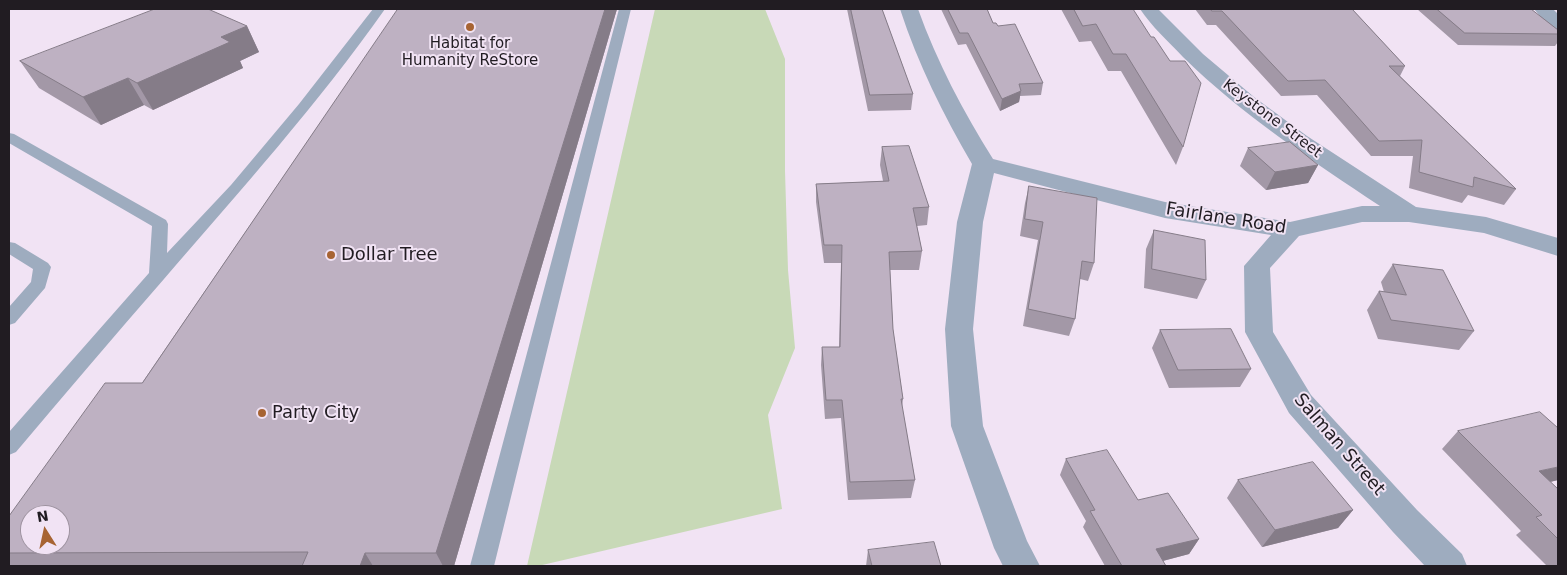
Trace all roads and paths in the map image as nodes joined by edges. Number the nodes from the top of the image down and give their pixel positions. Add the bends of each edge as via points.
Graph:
1 (379, 9) edge
2 (626, 9) edge
3 (909, 9) edge
4 (1148, 9) edge
5 (1543, 9) edge
6 (1558, 25) edge
7 (9, 137) edge
8 (984, 164) junction
9 (1409, 214) junction
10 (1290, 230) junction
11 (9, 247) edge
12 (1558, 247) edge
13 (158, 274) junction
14 (9, 318) edge
15 (9, 446) edge
16 (482, 566) edge
17 (1022, 566) edge
18 (1449, 566) edge

1 - 13 lane via 304,107
2 - 16 lane
3 - 8 street via 960,124
4 - 9 street, Keystone Street via 1224,84 1308,148
5 - 6 street
7 - 13 lane via 160,224
8 - 10 street, Fairlane Road via 1165,210
8 - 17 street via 970,222 959,329 967,426 1012,548
9 - 10 street, Fairlane Road via 1362,214
9 - 12 street, Fairlane Road via 1486,226
10 - 18 street, Salman Street via 1257,266 1259,332 1300,404
11 - 14 lane via 42,267 39,284
13 - 15 lane

